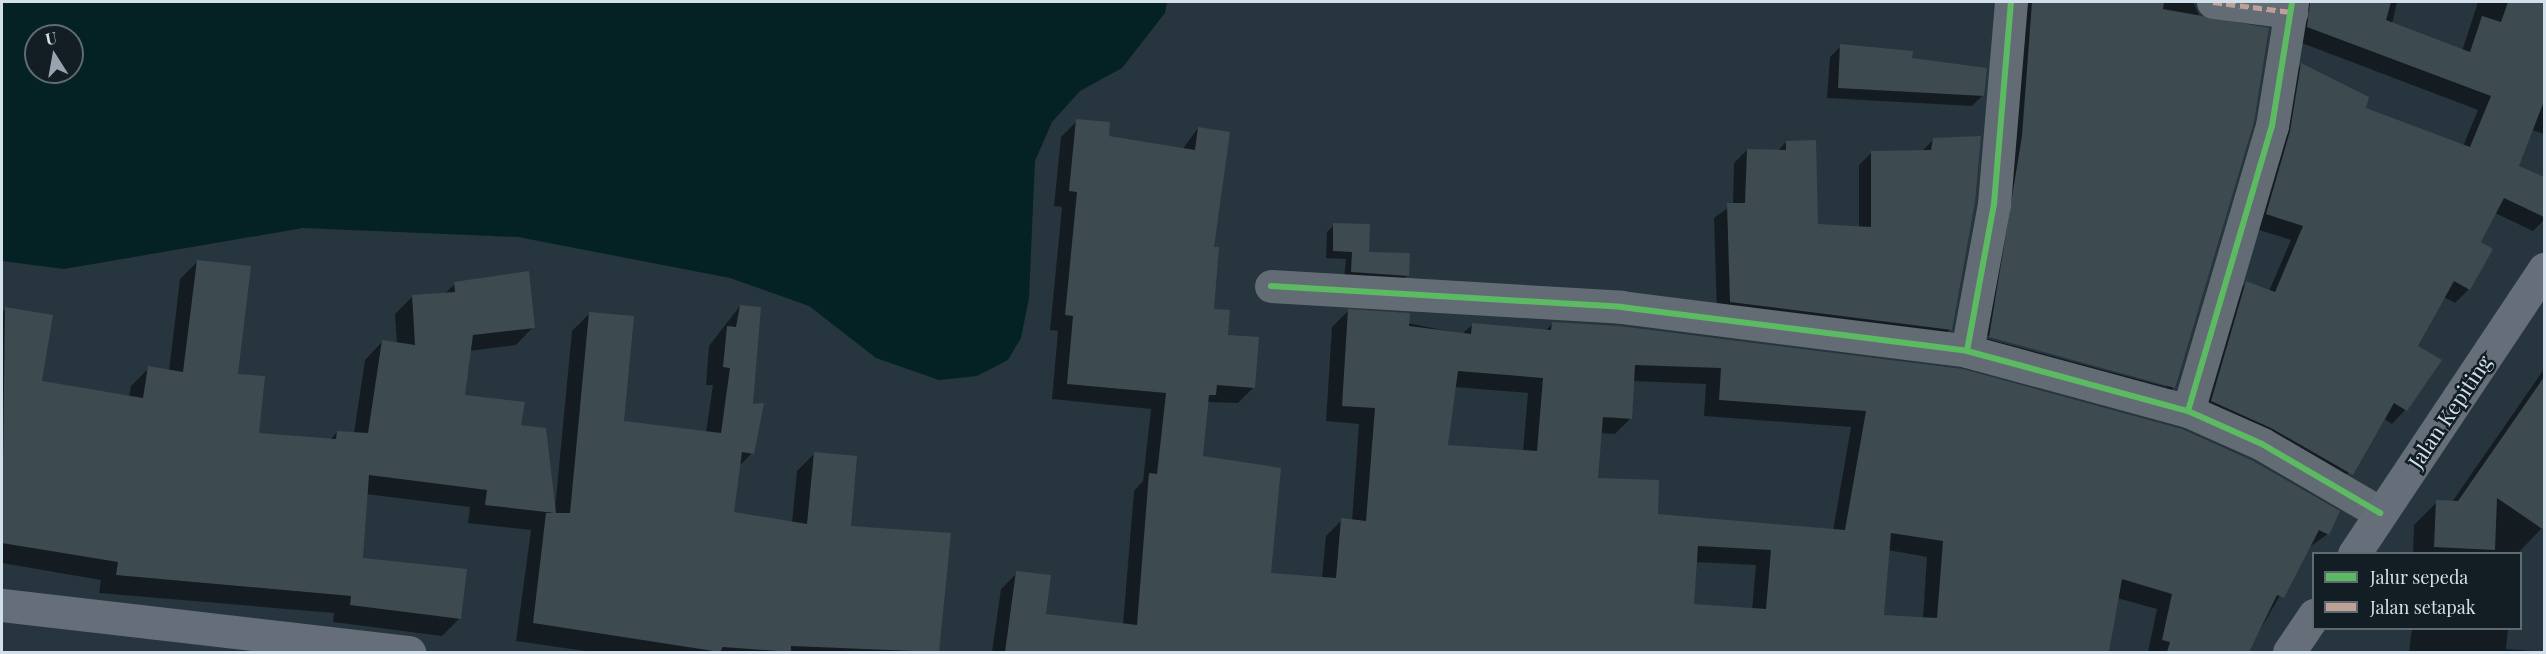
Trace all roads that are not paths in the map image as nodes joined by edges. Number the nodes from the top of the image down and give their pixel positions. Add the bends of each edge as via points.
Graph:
1 (2011, 2) edge
2 (2213, 2) edge
3 (2291, 7) edge
4 (2544, 269) edge
5 (1271, 286) dead end
6 (1967, 351) junction
7 (2188, 411) junction
8 (2380, 513) junction
9 (2355, 552) edge
10 (2, 605) edge
11 (2312, 617) edge
12 (409, 652) edge
13 (2289, 652) edge

1 - 6 street via 1994,204
2 - 3 street
3 - 7 street via 2272,126
4 - 8 main road, Jalan Kepiting
5 - 6 street via 1621,307
6 - 7 street
7 - 8 street via 2262,444
8 - 9 main road, Jalan Kepiting
10 - 12 main road
11 - 13 main road

